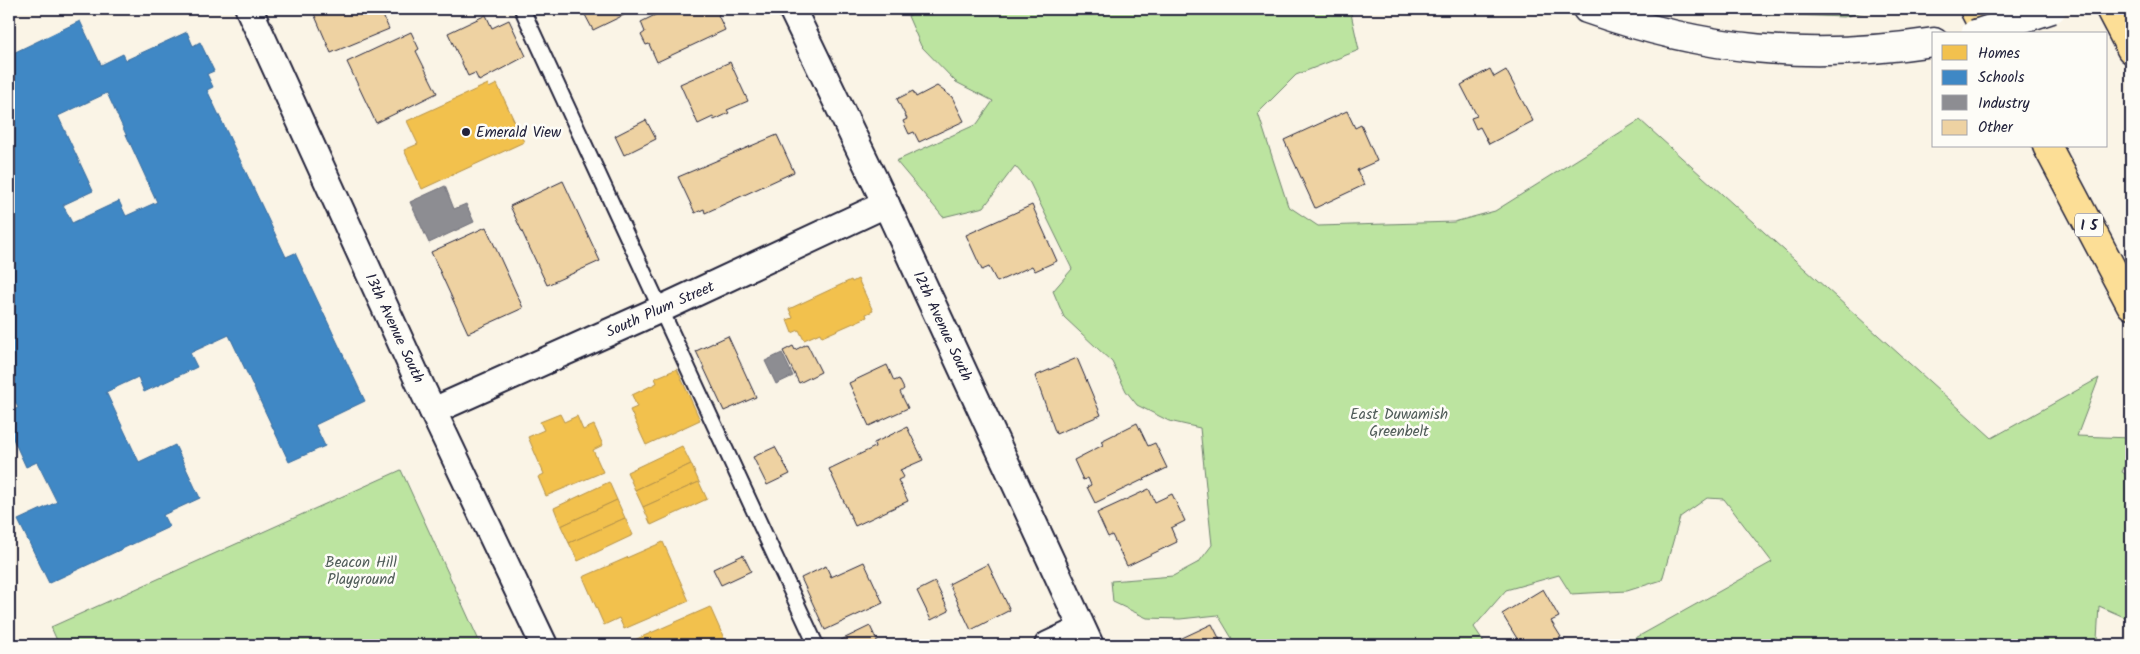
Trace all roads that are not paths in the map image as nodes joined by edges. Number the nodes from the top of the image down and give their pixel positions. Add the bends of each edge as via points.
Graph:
1 (249, 9) edge
2 (522, 9) edge
3 (792, 9) edge
4 (1586, 9) edge
5 (1974, 9) edge
6 (2052, 9) edge
7 (2110, 9) edge
8 (1981, 32) edge
9 (1986, 32) edge
10 (1932, 42) edge
11 (2131, 49) edge
12 (2048, 148) edge
13 (886, 204) junction
14 (2131, 305) edge
15 (661, 309) junction
16 (433, 411) junction
17 (1086, 637) edge
18 (544, 645) edge
19 (816, 645) edge
20 (1048, 645) edge

1 - 16 street, 13th Avenue South
2 - 15 lane
3 - 13 street, 12th Avenue South
4 - 10 main road via 1702,42 1754,50 1819,53
5 - 9 highway
6 - 8 main road, bridge
7 - 11 highway
12 - 14 highway, I 5
13 - 15 street, South Plum Street
13 - 17 street, 12th Avenue South
15 - 16 street, South Plum Street
15 - 19 lane
16 - 18 street, 13th Avenue South
17 - 20 street

